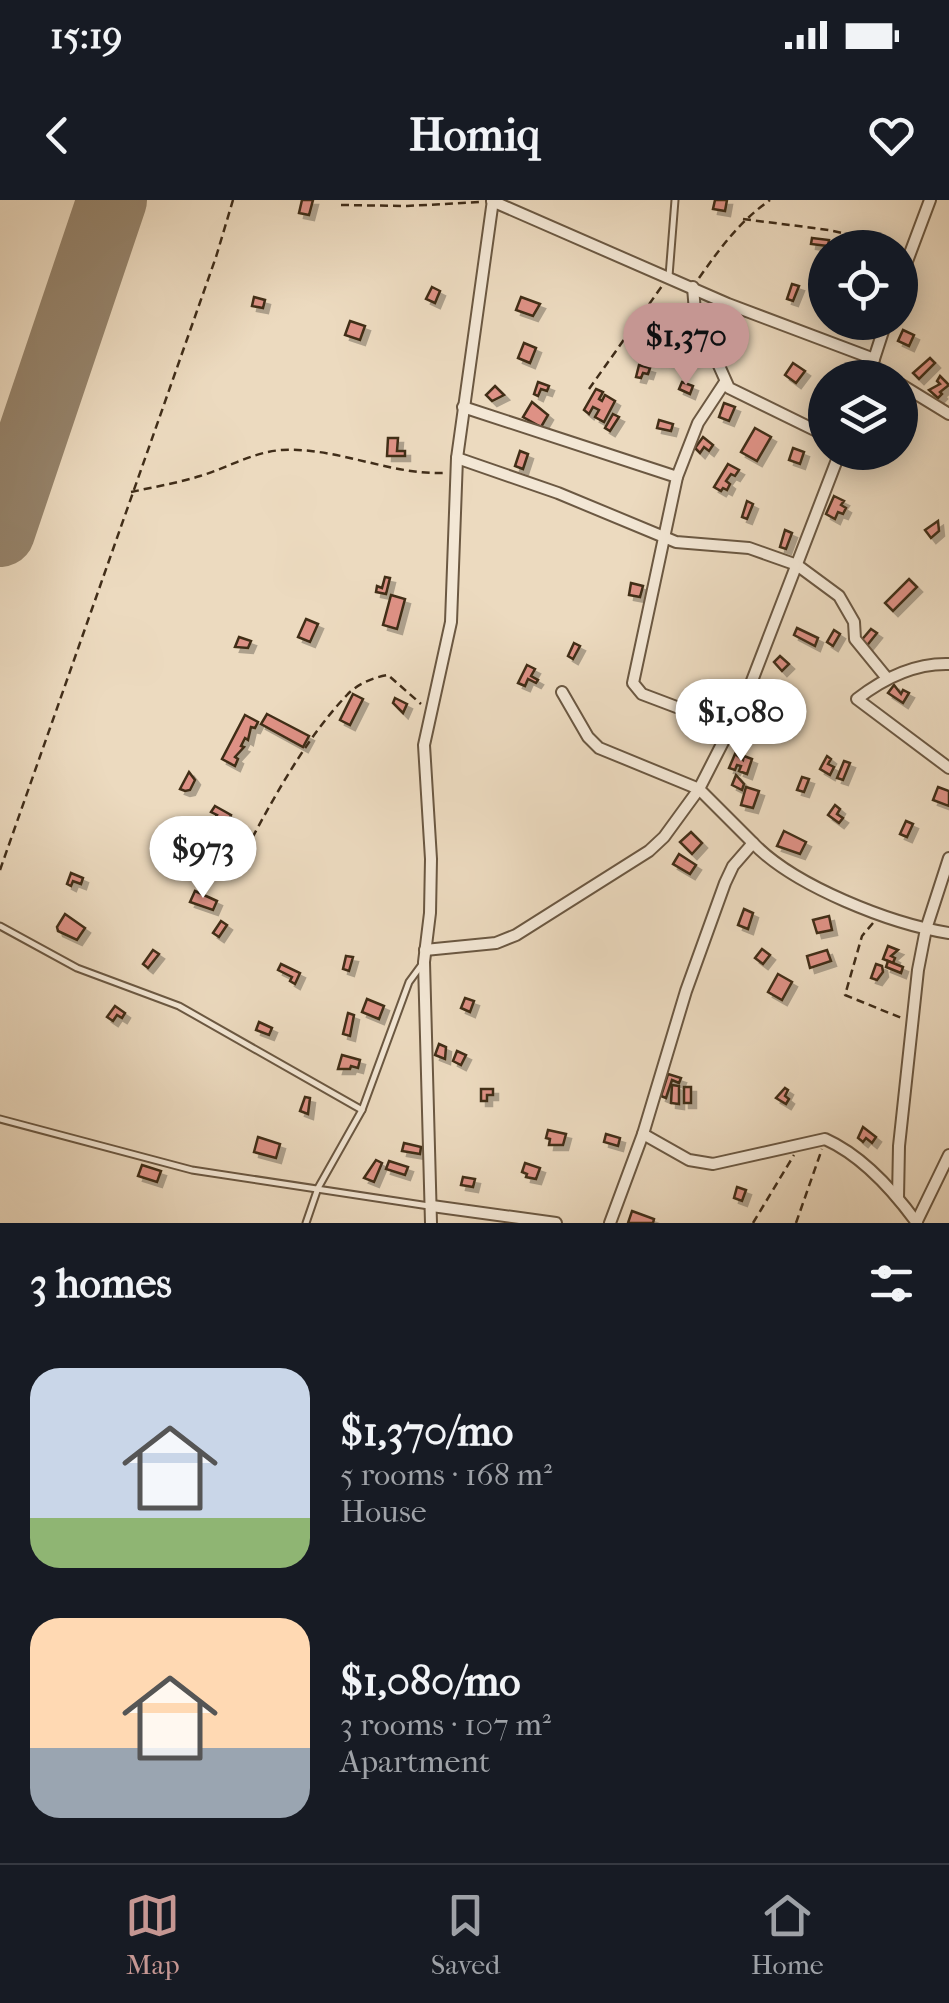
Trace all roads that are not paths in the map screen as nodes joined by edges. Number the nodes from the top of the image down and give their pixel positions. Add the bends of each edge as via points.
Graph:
1 (492, 200) edge
2 (675, 200) edge
3 (930, 200) edge
4 (918, 230) edge
5 (668, 276) junction
6 (693, 288) junction
7 (853, 360) edge
8 (725, 382) junction
9 (918, 395) edge
10 (463, 407) junction
11 (949, 414) edge
12 (808, 427) edge
13 (457, 458) junction
14 (833, 470) edge
15 (677, 477) junction
16 (664, 536) junction
17 (797, 565) junction
18 (949, 664) edge
19 (886, 677) junction
20 (562, 692) dead end
21 (732, 728) junction
22 (949, 768) edge
23 (699, 789) junction
24 (753, 844) junction
25 (949, 858) edge
26 (0, 926) edge
27 (926, 930) junction
28 (949, 933) edge
29 (425, 950) junction
30 (424, 962) junction
31 (362, 1110) junction
32 (0, 1120) edge
33 (643, 1134) junction
34 (949, 1155) edge
35 (318, 1188) junction
36 (898, 1198) junction
37 (432, 1206) junction
38 (306, 1223) edge
39 (432, 1223) edge
40 (556, 1223) edge
41 (610, 1223) edge
42 (917, 1223) edge

1 - 5 street
1 - 10 street
2 - 5 lane
3 - 4 street
5 - 6 street
6 - 7 street
6 - 8 street via 695,312
8 - 12 street
8 - 15 street via 698,424
9 - 11 street
10 - 13 street
10 - 15 street
13 - 16 street
13 - 29 street via 451,622 424,745 431,859
14 - 17 street
15 - 16 street
16 - 17 street via 684,544 749,548
16 - 21 street via 634,683 642,694
17 - 19 street via 838,596 854,622 855,639
17 - 21 street
18 - 19 street
19 - 22 street via 857,698
20 - 23 street via 599,748
21 - 23 street
23 - 24 street
23 - 29 street via 649,851 516,935 496,944
24 - 27 street via 783,867
24 - 33 street via 719,898
25 - 27 street
26 - 31 lane via 77,968 205,1020
27 - 28 street
27 - 36 street
29 - 30 street
30 - 31 lane via 409,982
30 - 37 street
31 - 35 lane
32 - 35 lane via 192,1170
33 - 36 street via 689,1160 712,1164 825,1139 855,1155
33 - 41 street
34 - 42 street
35 - 37 lane
35 - 38 lane
36 - 42 street
37 - 39 street
37 - 40 street

